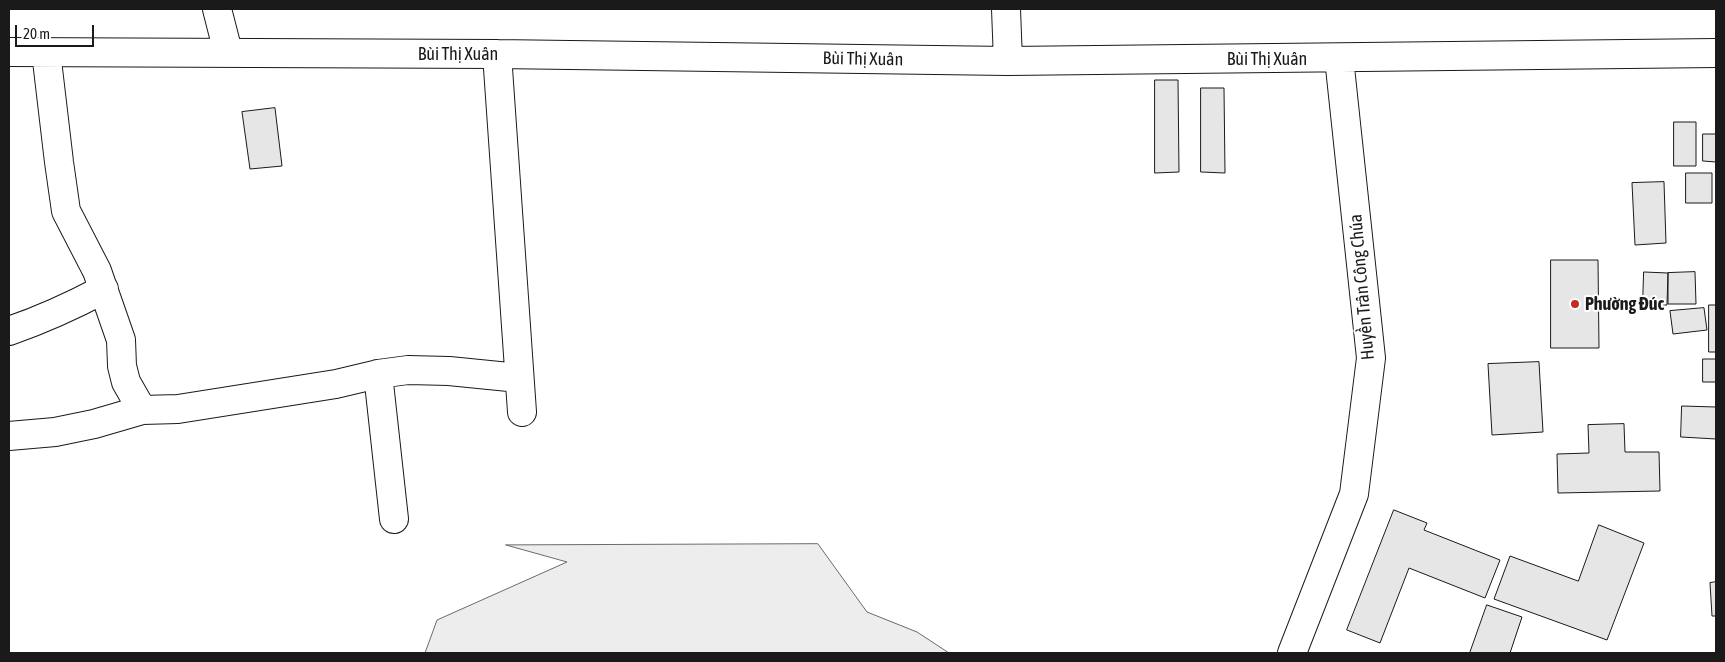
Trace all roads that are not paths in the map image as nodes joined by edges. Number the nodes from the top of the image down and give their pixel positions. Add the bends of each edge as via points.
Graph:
1 (217, 9) edge
2 (1006, 9) edge
3 (9, 52) edge
4 (46, 52) junction
5 (228, 52) junction
6 (1716, 53) edge
7 (497, 54) junction
8 (1339, 58) junction
9 (1008, 61) junction
10 (104, 289) junction
11 (9, 331) edge
12 (378, 374) junction
13 (519, 378) junction
14 (142, 410) junction
15 (522, 412) dead end
16 (9, 436) edge
17 (394, 519) dead end
18 (1292, 653) edge

1 - 5 street
2 - 9 street
3 - 4 street, Bùi Thị Xuân
4 - 5 street, Bùi Thị Xuân
4 - 10 street via 66,211
5 - 7 street, Bùi Thị Xuân
6 - 8 street, Bùi Thị Xuân
7 - 9 street, Bùi Thị Xuân
7 - 13 street
8 - 9 street, Bùi Thị Xuân
8 - 18 street, Huyền Trân Công Chúa via 1371,358 1354,494
10 - 11 street
10 - 14 street via 121,340 126,382
12 - 13 street via 408,370
12 - 14 street via 336,384 178,409
12 - 17 street
13 - 15 street
14 - 16 street via 55,432

